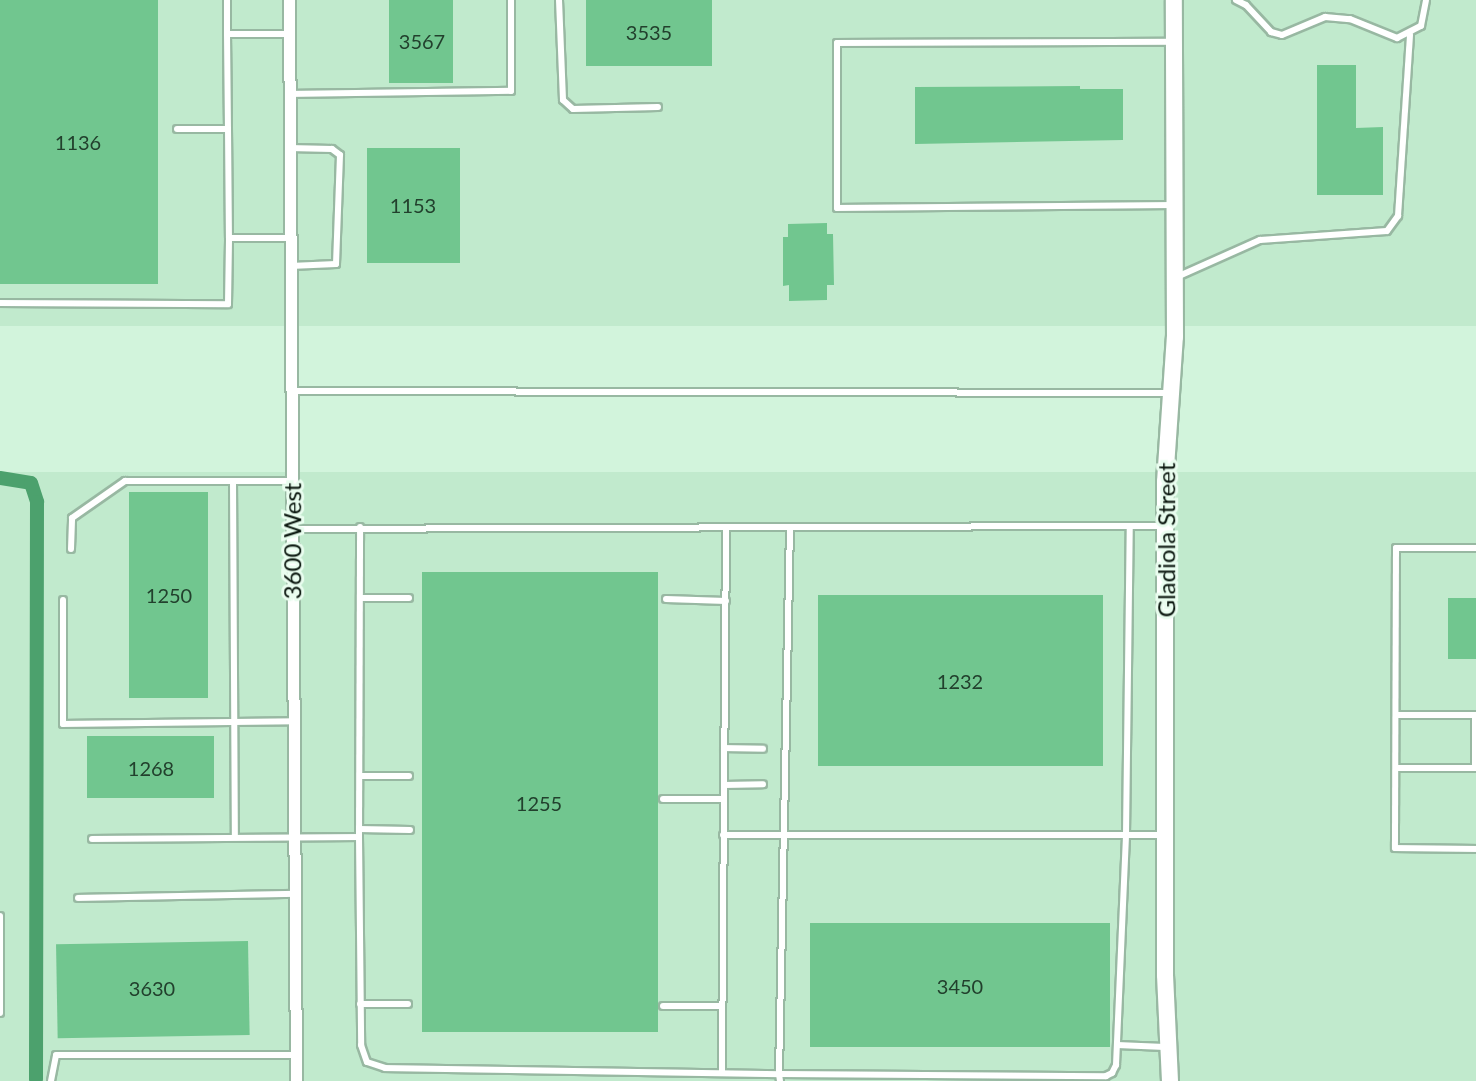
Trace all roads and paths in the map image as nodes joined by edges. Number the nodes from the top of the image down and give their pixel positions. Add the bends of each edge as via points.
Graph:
1 (227, 0) edge
2 (289, 0) edge
3 (511, 0) edge
4 (559, 0) edge
5 (1174, 0) edge
6 (1236, 0) edge
7 (1426, 0) edge
8 (227, 34) junction
9 (289, 34) junction
10 (1410, 34) junction
11 (1174, 42) junction
12 (289, 94) junction
13 (658, 107) dead end
14 (177, 129) dead end
15 (228, 129) junction
16 (289, 148) junction
17 (1176, 205) junction
18 (229, 238) junction
19 (290, 238) junction
20 (290, 266) junction
21 (1175, 277) junction
22 (0, 303) edge
23 (291, 391) junction
24 (1172, 393) junction
25 (233, 481) junction
26 (292, 481) junction
27 (1130, 526) junction
28 (1166, 526) junction
29 (360, 527) junction
30 (726, 528) junction
31 (790, 528) junction
32 (292, 529) junction
33 (1476, 548) edge
34 (71, 549) dead end
35 (360, 598) junction
36 (409, 598) dead end
37 (666, 599) dead end
38 (63, 600) dead end
39 (726, 601) junction
40 (1396, 715) junction
41 (1476, 715) edge
42 (293, 721) junction
43 (236, 722) junction
44 (724, 748) junction
45 (763, 749) dead end
46 (1396, 768) junction
47 (1475, 768) edge
48 (360, 776) junction
49 (409, 776) dead end
50 (763, 784) dead end
51 (724, 785) junction
52 (663, 799) dead end
53 (724, 799) junction
54 (410, 830) dead end
55 (359, 833) junction
56 (784, 834) junction
57 (1126, 834) junction
58 (723, 835) junction
59 (1166, 835) junction
60 (235, 837) junction
61 (294, 837) junction
62 (92, 839) dead end
63 (1476, 849) edge
64 (295, 894) junction
65 (78, 898) dead end
66 (0, 916) edge
67 (360, 1004) junction
68 (408, 1004) dead end
69 (663, 1006) dead end
70 (722, 1006) junction
71 (0, 1013) edge
72 (1117, 1045) junction
73 (1167, 1047) junction
74 (296, 1055) junction
75 (551, 1070) junction
76 (722, 1071) junction
77 (780, 1077) edge
78 (51, 1081) edge
79 (296, 1081) edge
80 (551, 1081) edge
81 (1170, 1081) edge

1 - 8 lane
2 - 9 street, 3600 West
3 - 12 lane via 511,91
4 - 13 lane via 563,100 573,109
5 - 11 street, Gladiola Street
6 - 10 lane via 1271,32 1282,35 1325,17 1350,19 1397,38
7 - 10 lane via 1424,21
8 - 9 lane
8 - 15 lane
9 - 12 street, 3600 West
10 - 21 lane via 1398,216 1387,231 1260,240
11 - 17 street, Gladiola Street
11 - 17 lane via 837,43 837,208
12 - 16 street, 3600 West
14 - 15 lane
15 - 18 lane
16 - 19 street, 3600 West
16 - 20 lane via 332,149 340,155 336,264
17 - 21 street, Gladiola Street
18 - 19 lane
18 - 22 lane via 228,304
19 - 20 street, 3600 West
20 - 23 street, 3600 West
21 - 24 street, Gladiola Street
23 - 24 lane
23 - 26 street, 3600 West
24 - 28 street, Gladiola Street
25 - 26 lane
25 - 34 lane via 125,481 72,518
25 - 43 lane
26 - 32 street, 3600 West
27 - 28 lane
27 - 31 lane
27 - 57 lane
28 - 59 street, Gladiola Street
29 - 30 lane
29 - 32 lane
29 - 35 lane
30 - 31 lane
30 - 39 lane
31 - 56 lane
32 - 42 street, 3600 West
33 - 40 lane via 1396,548
35 - 36 lane
35 - 48 lane
37 - 39 lane
38 - 43 lane via 63,724
39 - 44 lane
40 - 41 lane
40 - 46 lane
41 - 47 lane
42 - 43 lane
42 - 61 street, 3600 West
43 - 60 lane
44 - 45 lane
44 - 51 lane
46 - 47 lane
46 - 63 lane via 1395,848
48 - 49 lane
48 - 55 lane
50 - 51 lane
51 - 53 lane
52 - 53 lane
53 - 58 lane
54 - 55 lane
55 - 61 lane
55 - 67 lane
56 - 57 lane
56 - 58 lane
56 - 77 lane
57 - 59 lane
57 - 72 lane
58 - 70 lane
59 - 73 street, Gladiola Street
60 - 61 lane
60 - 62 lane
61 - 64 street, 3600 West
64 - 65 lane
64 - 74 street, 3600 West
66 - 71 lane
67 - 68 lane
67 - 75 lane via 367,1062 385,1068
69 - 70 lane
70 - 76 lane
72 - 73 lane
72 - 77 lane via 1116,1065 1106,1076
73 - 81 street, Gladiola Street
74 - 78 lane via 56,1055
74 - 79 street, 3600 West
75 - 76 lane
75 - 80 lane
76 - 77 lane

